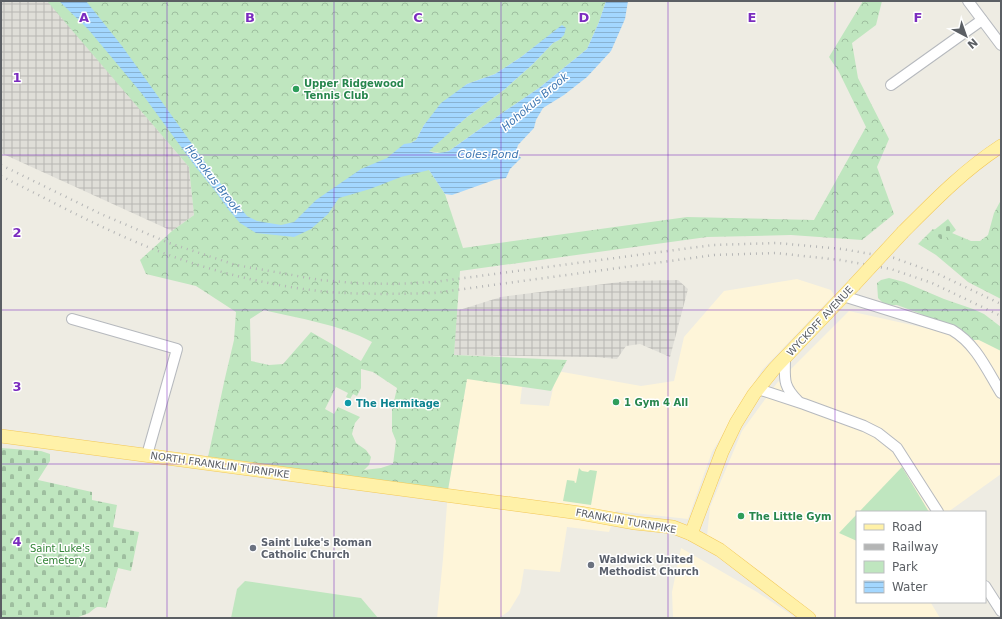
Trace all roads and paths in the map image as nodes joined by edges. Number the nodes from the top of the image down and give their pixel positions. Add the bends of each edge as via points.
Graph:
1 (968, 1) edge
2 (982, 20) junction
3 (1001, 45) edge
4 (891, 85) dead end
5 (1001, 146) edge
6 (843, 296) junction
7 (72, 319) dead end
8 (785, 357) junction
9 (758, 389) junction
10 (1001, 393) edge
11 (799, 403) junction
12 (1, 436) edge
13 (147, 455) junction
14 (440, 494) joint
15 (937, 511) edge
16 (691, 534) junction
17 (986, 588) edge
18 (1001, 611) edge
19 (809, 618) edge

1 - 2 street
2 - 3 street
2 - 4 street
5 - 6 main road, WYCKOFF AVENUE, bridge via 952,184
6 - 8 main road, WYCKOFF AVENUE
6 - 10 street via 961,335 970,344
7 - 13 street via 177,349
8 - 9 main road, WYCKOFF AVENUE
8 - 11 street via 786,386
9 - 11 street
9 - 16 main road, WYCKOFF AVENUE via 736,423 722,452
11 - 15 street via 864,426 888,440 897,448
12 - 13 main road, NORTH FRANKLIN TURNPIKE
13 - 14 main road, NORTH FRANKLIN TURNPIKE
14 - 16 main road, FRANKLIN TURNPIKE via 673,527
16 - 19 main road, FRANKLIN TURNPIKE via 720,550
17 - 18 street

